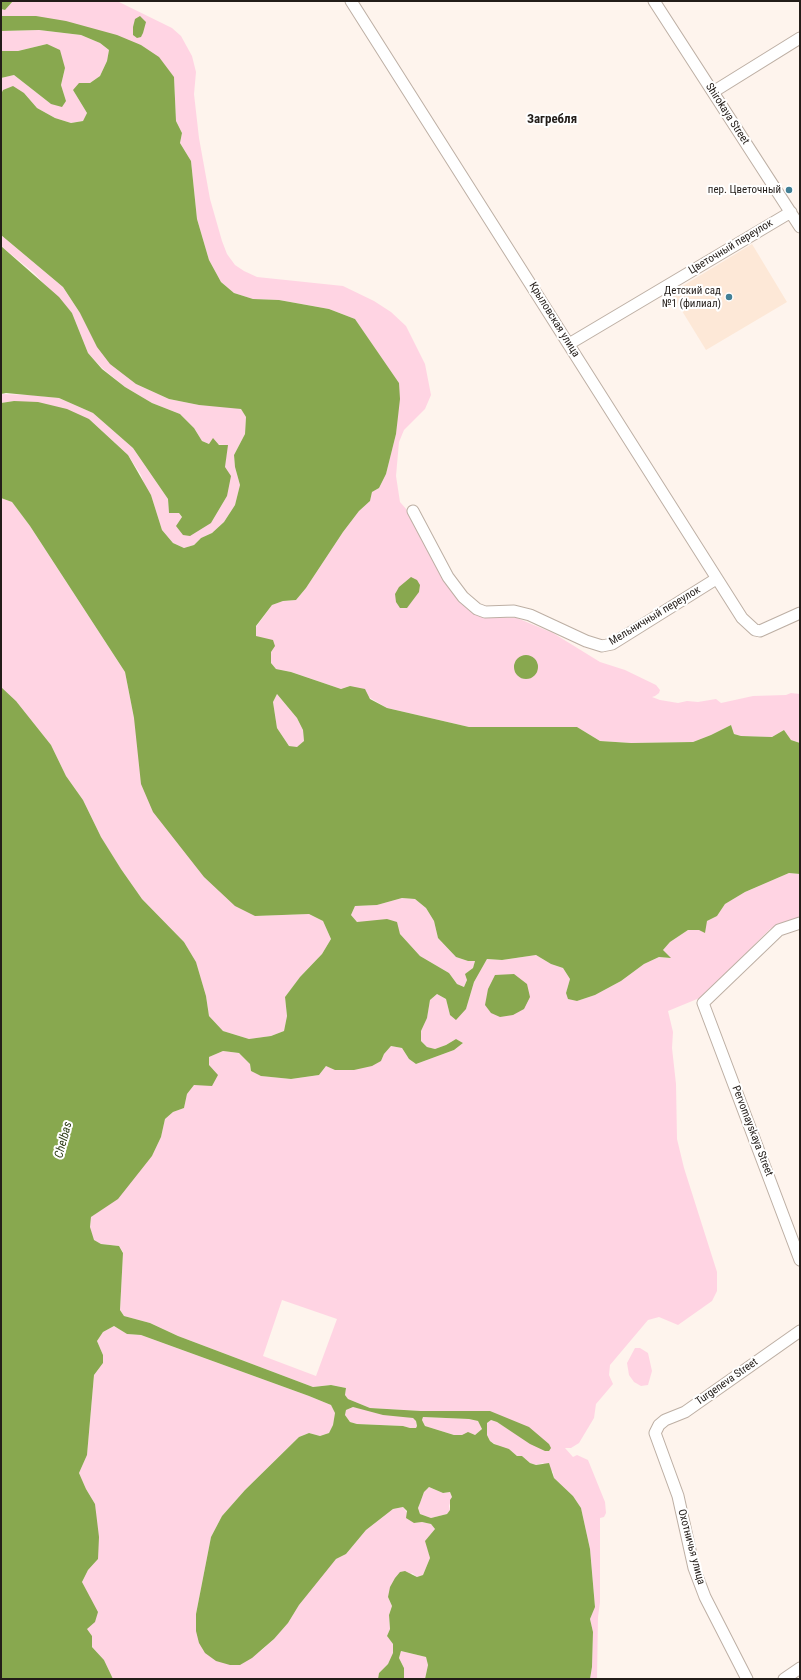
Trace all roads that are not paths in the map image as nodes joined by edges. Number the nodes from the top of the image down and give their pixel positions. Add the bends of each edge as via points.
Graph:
1 (351, 1) edge
2 (654, 1) edge
3 (800, 38) edge
4 (713, 92) junction
5 (791, 212) junction
6 (800, 227) edge
7 (569, 344) junction
8 (413, 511) dead end
9 (716, 579) junction
10 (800, 614) edge
11 (800, 923) edge
12 (800, 1260) edge
13 (800, 1332) edge
14 (656, 1433) joint
15 (800, 1668) edge
16 (747, 1679) edge
17 (784, 1679) edge

1 - 7 street, Крыловская улица
2 - 4 street, Shirokaya Street
3 - 4 street
4 - 5 street, Shirokaya Street
5 - 6 street, Shirokaya Street
5 - 7 street, Цветочный переулок
7 - 9 street, Крыловская улица
8 - 9 street, Мельничный переулок via 448,577 477,609 485,612 530,615 602,646 612,644
9 - 10 street, Крыловская улица via 745,622 755,630 764,630
11 - 12 street, Pervomayskaya Street via 779,930 703,1003
13 - 14 street, Turgeneva Street via 685,1412 665,1420 659,1425
14 - 16 street, Охотничья улица via 678,1496 694,1568 705,1596
15 - 17 street

